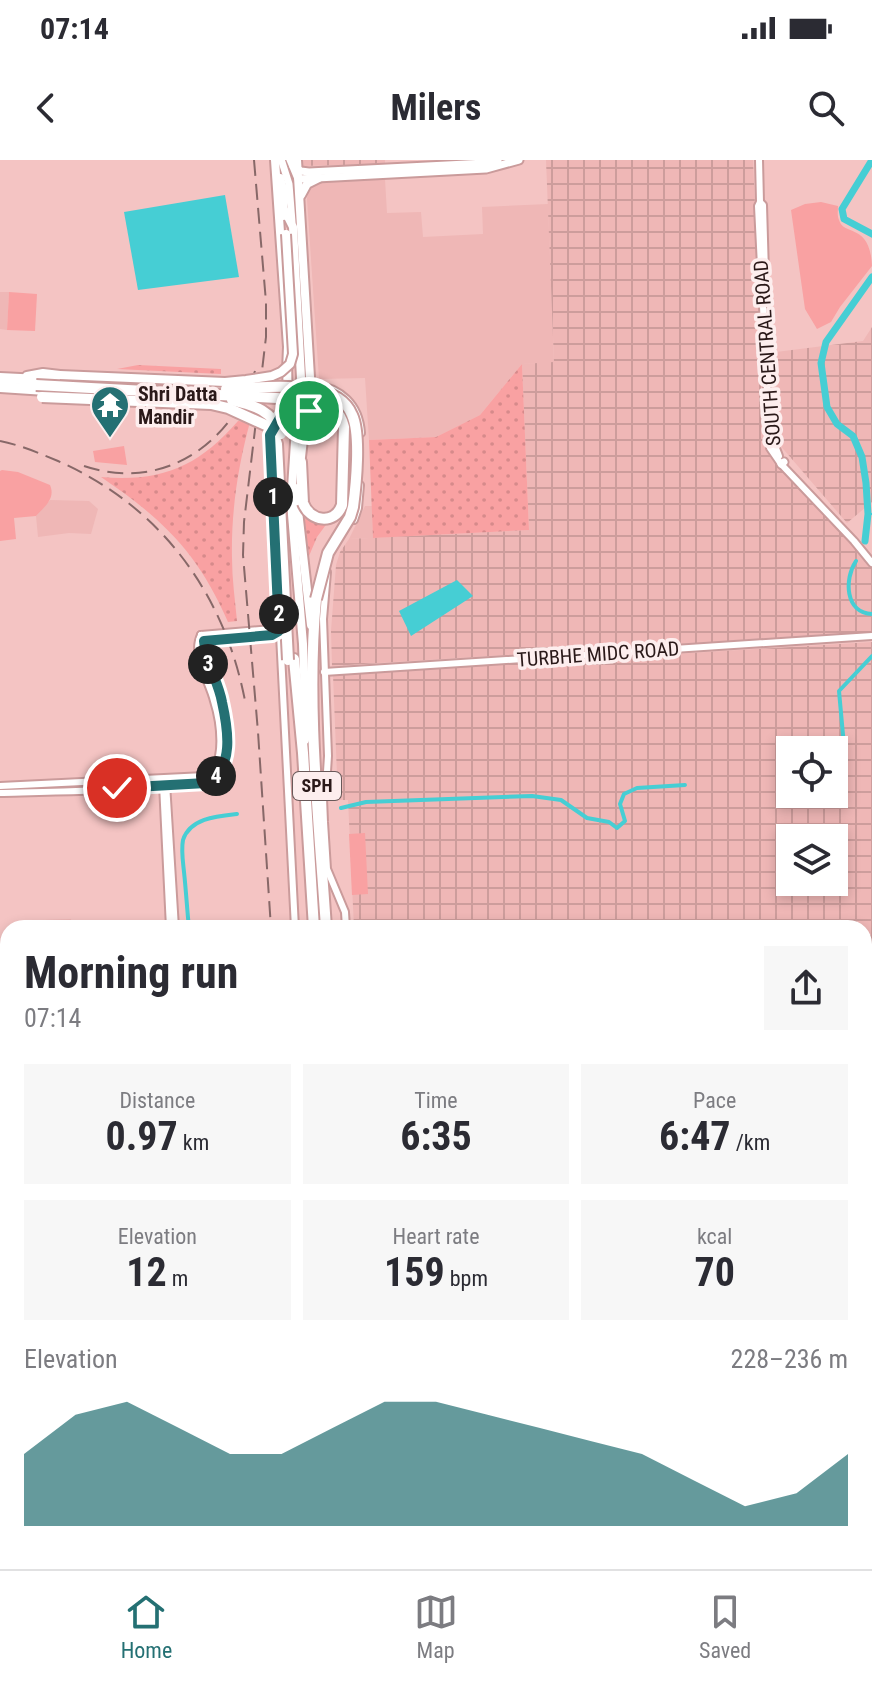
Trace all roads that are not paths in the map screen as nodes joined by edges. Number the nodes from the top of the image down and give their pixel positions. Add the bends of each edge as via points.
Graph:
1 (498, 160) edge
2 (519, 160) edge
3 (759, 160) edge
4 (282, 161) edge
5 (297, 167) edge
6 (436, 169) junction
7 (313, 176) junction
8 (300, 200) junction
9 (286, 230) junction
10 (5, 383) edge
11 (305, 384) junction
12 (324, 386) junction
13 (31, 387) junction
14 (96, 387) junction
15 (290, 396) junction
16 (298, 412) junction
17 (301, 462) junction
18 (872, 561) edge
19 (279, 631) junction
20 (872, 636) edge
21 (312, 644) junction
22 (291, 660) junction
23 (324, 672) junction
24 (303, 753) junction
25 (164, 784) junction
26 (0, 786) edge
27 (36, 788) junction
28 (0, 793) edge
29 (324, 869) junction
30 (172, 920) edge
31 (295, 920) edge
32 (313, 920) edge
33 (326, 920) edge
34 (346, 920) edge

1 - 6 main road
2 - 6 main road via 486,169
3 - 18 street, SOUTH CENTRAL ROAD via 770,448
4 - 5 main road
4 - 9 main road
4 - 9 main road
5 - 7 main road
5 - 7 main road
5 - 8 main road
6 - 7 main road
7 - 8 main road
8 - 11 main road via 309,347
9 - 10 main road, bridge via 293,354 281,372 225,382 43,373
9 - 11 main road
9 - 15 main road
10 - 13 highway, SPH
10 - 14 highway, SPH
10 - 22 highway, bridge via 42,397 216,405 272,428
11 - 12 street
11 - 15 street via 297,385
11 - 16 main road
12 - 16 main road via 316,405
12 - 23 street via 340,392 353,406 361,448 358,508 329,563
13 - 14 highway, SPH
13 - 17 highway, bridge via 325,403 340,415 344,427 342,505 336,516 312,517 305,509
14 - 21 highway, SPH, bridge via 320,395 345,412 351,448 349,506 322,551
14 - 22 highway, SPH, bridge via 224,398 255,406 273,418 283,444
15 - 16 main road
16 - 17 main road
16 - 19 street via 284,411 270,439
16 - 24 main road via 291,503 303,644
17 - 21 main road via 297,502
19 - 25 street via 201,639 199,659 215,701 219,758 211,774
19 - 31 street
20 - 23 street, TURBHE MIDC ROAD
21 - 29 highway, SPH
22 - 24 highway, SPH
23 - 29 street
24 - 32 highway, SPH
25 - 27 street
25 - 30 street
26 - 27 street
27 - 28 street
29 - 33 highway, SPH
29 - 34 street

